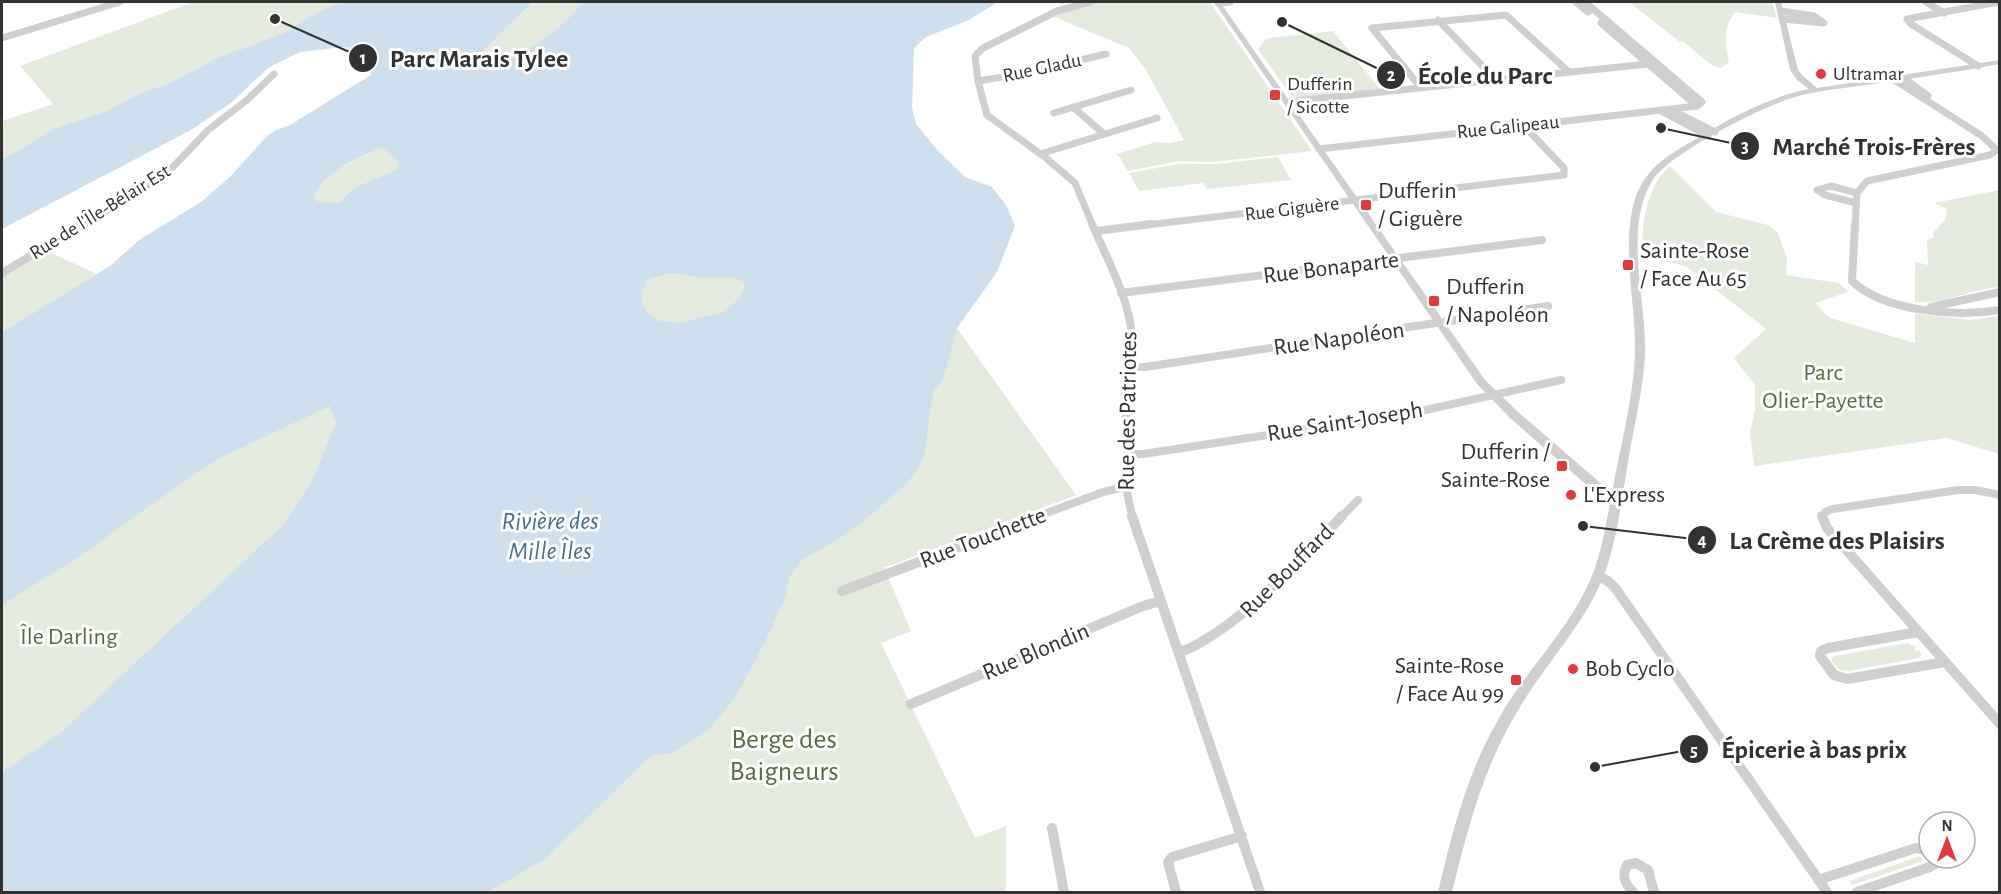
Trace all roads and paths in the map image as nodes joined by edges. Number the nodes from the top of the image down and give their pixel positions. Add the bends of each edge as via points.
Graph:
1 (120, 2) edge
2 (1090, 2) edge
3 (1218, 2) edge
4 (1230, 2) edge
5 (1576, 2) edge
6 (1585, 2) edge
7 (1778, 2) edge
8 (1926, 2) edge
9 (1998, 2) edge
10 (1595, 9) junction
11 (1586, 10) junction
12 (1780, 10) junction
13 (1944, 13) junction
14 (1783, 19) junction
15 (1438, 20) junction
16 (2, 38) edge
17 (1106, 54) dead end
18 (2000, 62) edge
19 (1657, 63) junction
20 (1648, 64) junction
21 (1978, 66) junction
22 (1569, 72) junction
23 (274, 74) dead end
24 (1904, 78) junction
25 (1893, 79) junction
26 (1496, 80) junction
27 (978, 81) junction
28 (1421, 88) junction
29 (1131, 90) dead end
30 (1815, 90) junction
31 (1287, 102) junction
32 (1697, 106) junction
33 (1073, 107) junction
34 (1672, 110) junction
35 (1661, 111) junction
36 (1054, 112) dead end
37 (1948, 113) junction
38 (1157, 117) dead end
39 (1524, 126) junction
40 (1104, 134) junction
41 (1711, 134) junction
42 (1319, 149) junction
43 (1040, 154) junction
44 (1857, 192) junction
45 (1356, 201) junction
46 (1856, 203) junction
47 (1097, 231) junction
48 (1542, 240) dead end
49 (1396, 260) junction
50 (2, 273) edge
51 (2000, 292) edge
52 (1121, 293) junction
53 (1548, 306) dead end
54 (1914, 306) junction
55 (2000, 310) edge
56 (1441, 324) junction
57 (1130, 367) junction
58 (1561, 380) dead end
59 (1493, 395) junction
60 (1128, 454) junction
61 (1125, 487) junction
62 (2000, 495) edge
63 (1358, 500) dead end
64 (1616, 501) junction
65 (1598, 576) junction
66 (842, 591) dead end
67 (1161, 601) junction
68 (1918, 632) junction
69 (1179, 652) junction
70 (1945, 662) junction
71 (911, 704) dead end
72 (2000, 724) edge
73 (1052, 828) dead end
74 (1242, 836) junction
75 (1917, 848) edge
76 (1921, 870) edge
77 (1818, 880) junction
78 (1064, 892) edge
79 (1176, 892) edge
80 (1260, 892) edge
81 (1444, 892) edge
82 (1633, 892) edge
83 (1654, 892) edge
84 (1827, 892) edge
85 (1857, 892) edge

1 - 16 street
2 - 27 street, Rue des Patriotes via 1057,11 980,51 974,60
3 - 4 street
3 - 31 street
5 - 11 street
6 - 10 street
7 - 12 street
8 - 13 street
9 - 13 street
10 - 11 street
10 - 19 street
11 - 20 street
12 - 14 street
12 - 14 street via 1812,15 1824,23
13 - 21 street via 1907,19
14 - 30 street via 1794,70
15 - 22 street via 1507,15
15 - 26 street
15 - 28 street via 1371,28
17 - 27 street, Rue Gladu
18 - 21 street
19 - 20 street
19 - 32 street via 1702,102
20 - 22 street
20 - 32 street
21 - 24 street
22 - 26 street
23 - 50 street, Rue de l'Île-Bélair Est via 208,130 172,168
24 - 25 street
24 - 37 street
25 - 30 street
25 - 37 street
26 - 28 street
27 - 43 street, Rue des Patriotes via 987,115
28 - 31 street
29 - 33 street
30 - 41 street via 1768,103
31 - 42 street
32 - 34 street, Rue Galipeau
33 - 36 street
33 - 40 street
34 - 35 street, Rue Galipeau
34 - 41 street
35 - 39 street, Rue Galipeau
35 - 41 street
37 - 44 street via 1990,142 1996,152 1875,178 1862,184
38 - 40 street
39 - 42 street, Rue Galipeau
39 - 45 street, Rue Giguère via 1564,168 1564,175
40 - 43 street
41 - 64 street via 1658,167 1640,199 1634,254 1639,365
42 - 45 street
43 - 47 street, Rue des Patriotes via 1075,183
44 - 46 street
44 - 46 street via 1831,185 1817,190
45 - 47 street, Rue Giguère
45 - 49 street
46 - 54 street via 1854,283 1866,293
47 - 52 street, Rue des Patriotes
48 - 49 street, Rue Bonaparte
49 - 52 street, Rue Bonaparte
49 - 56 street
51 - 54 street via 1942,306
52 - 57 street, Rue des Patriotes via 1132,334
53 - 56 street, Rue Napoléon
54 - 55 street via 1959,314
56 - 57 street, Rue Napoléon
56 - 59 street
57 - 60 street, Rue des Patriotes via 1125,405
58 - 59 street, Rue Saint-Joseph
59 - 60 street, Rue Saint-Joseph via 1393,417
59 - 64 street
60 - 61 street, Rue des Patriotes
61 - 66 street, Rue Touchette
61 - 67 street, Rue des Patriotes via 1127,504
62 - 68 street via 1958,490 1823,513 1827,528
63 - 69 street, Rue Bouffard via 1258,603 1233,623
64 - 65 street
65 - 77 street via 1608,581 1620,596
65 - 81 street via 1577,616 1517,699 1485,759 1467,802
67 - 69 street, Rue des Patriotes
67 - 71 street, Rue Blondin
68 - 70 street
68 - 70 street via 1828,648 1820,656 1834,675 1847,679
69 - 74 street, Rue des Patriotes
70 - 72 street
73 - 78 street
74 - 79 street via 1172,857 1168,862
74 - 80 street, Rue des Patriotes
75 - 77 street
76 - 85 street
77 - 84 street
82 - 83 street via 1625,883 1624,874 1627,865 1636,863 1648,870

